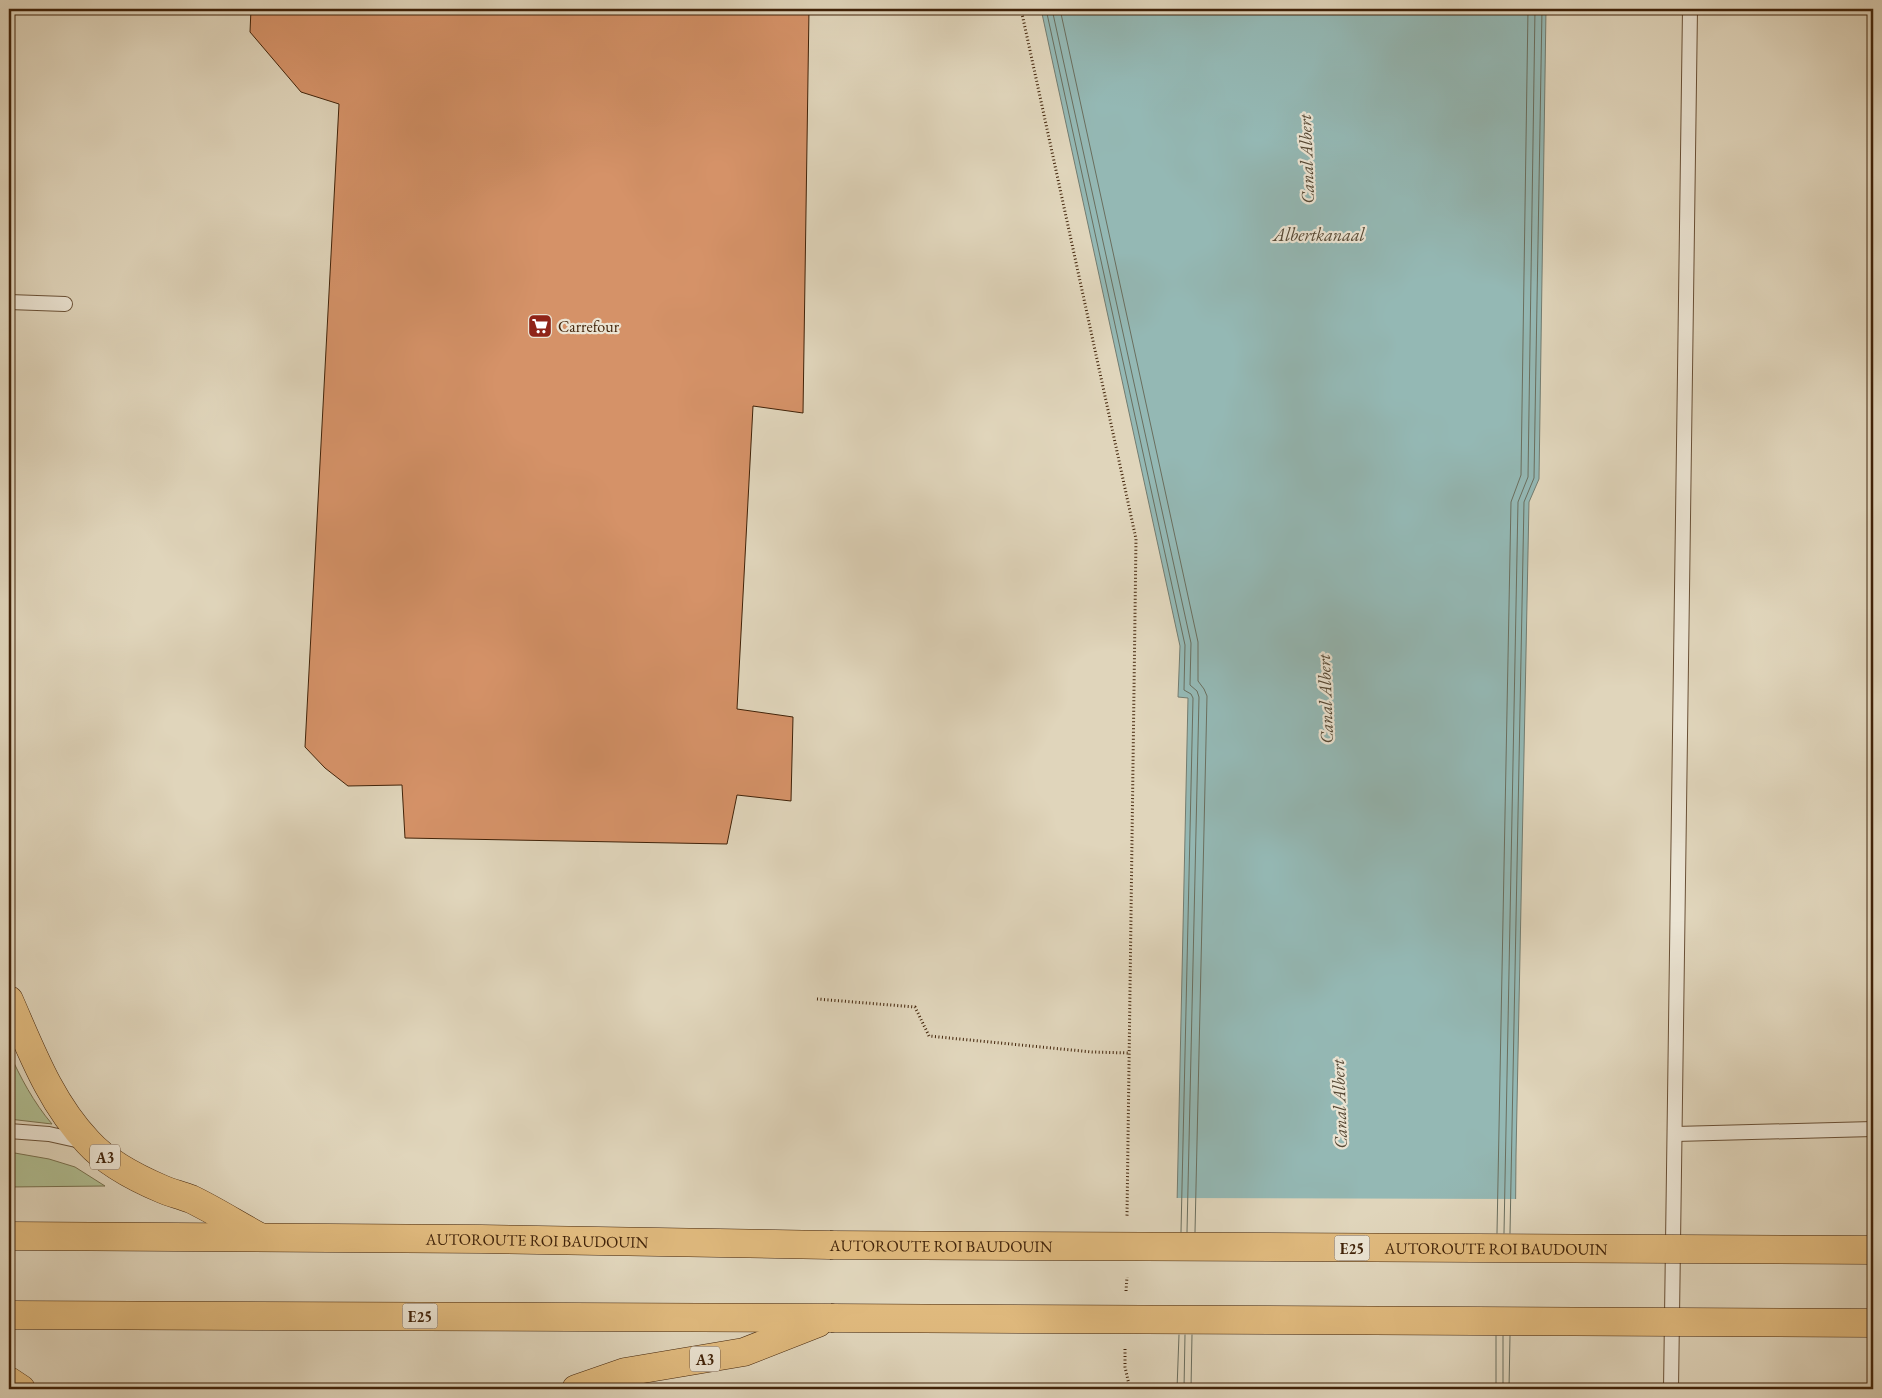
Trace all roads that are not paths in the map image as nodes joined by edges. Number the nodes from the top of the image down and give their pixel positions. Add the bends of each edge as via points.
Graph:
1 (1690, 9) edge
2 (9, 302) edge
3 (65, 304) dead end
4 (9, 1000) edge
5 (1873, 1129) edge
6 (9, 1131) edge
7 (1675, 1134) junction
8 (89, 1143) junction
9 (9, 1236) edge
10 (261, 1238) junction
11 (1873, 1250) edge
12 (9, 1315) edge
13 (831, 1318) junction
14 (1873, 1323) edge
15 (9, 1381) edge
16 (21, 1389) edge
17 (576, 1389) edge
18 (1671, 1389) edge

1 - 7 lane
2 - 3 lane
4 - 8 highway, A3 via 46,1083
5 - 7 lane
6 - 8 lane via 49,1134
7 - 18 lane
8 - 10 highway, A3 via 133,1175 162,1190 191,1199
9 - 10 highway, AUTOROUTE ROI BAUDOUIN / E25
10 - 11 highway, AUTOROUTE ROI BAUDOUIN / E25, bridge via 830,1245
12 - 13 highway, E25
13 - 14 highway, E25, bridge
13 - 17 highway, A3 via 744,1352 626,1372
15 - 16 highway

